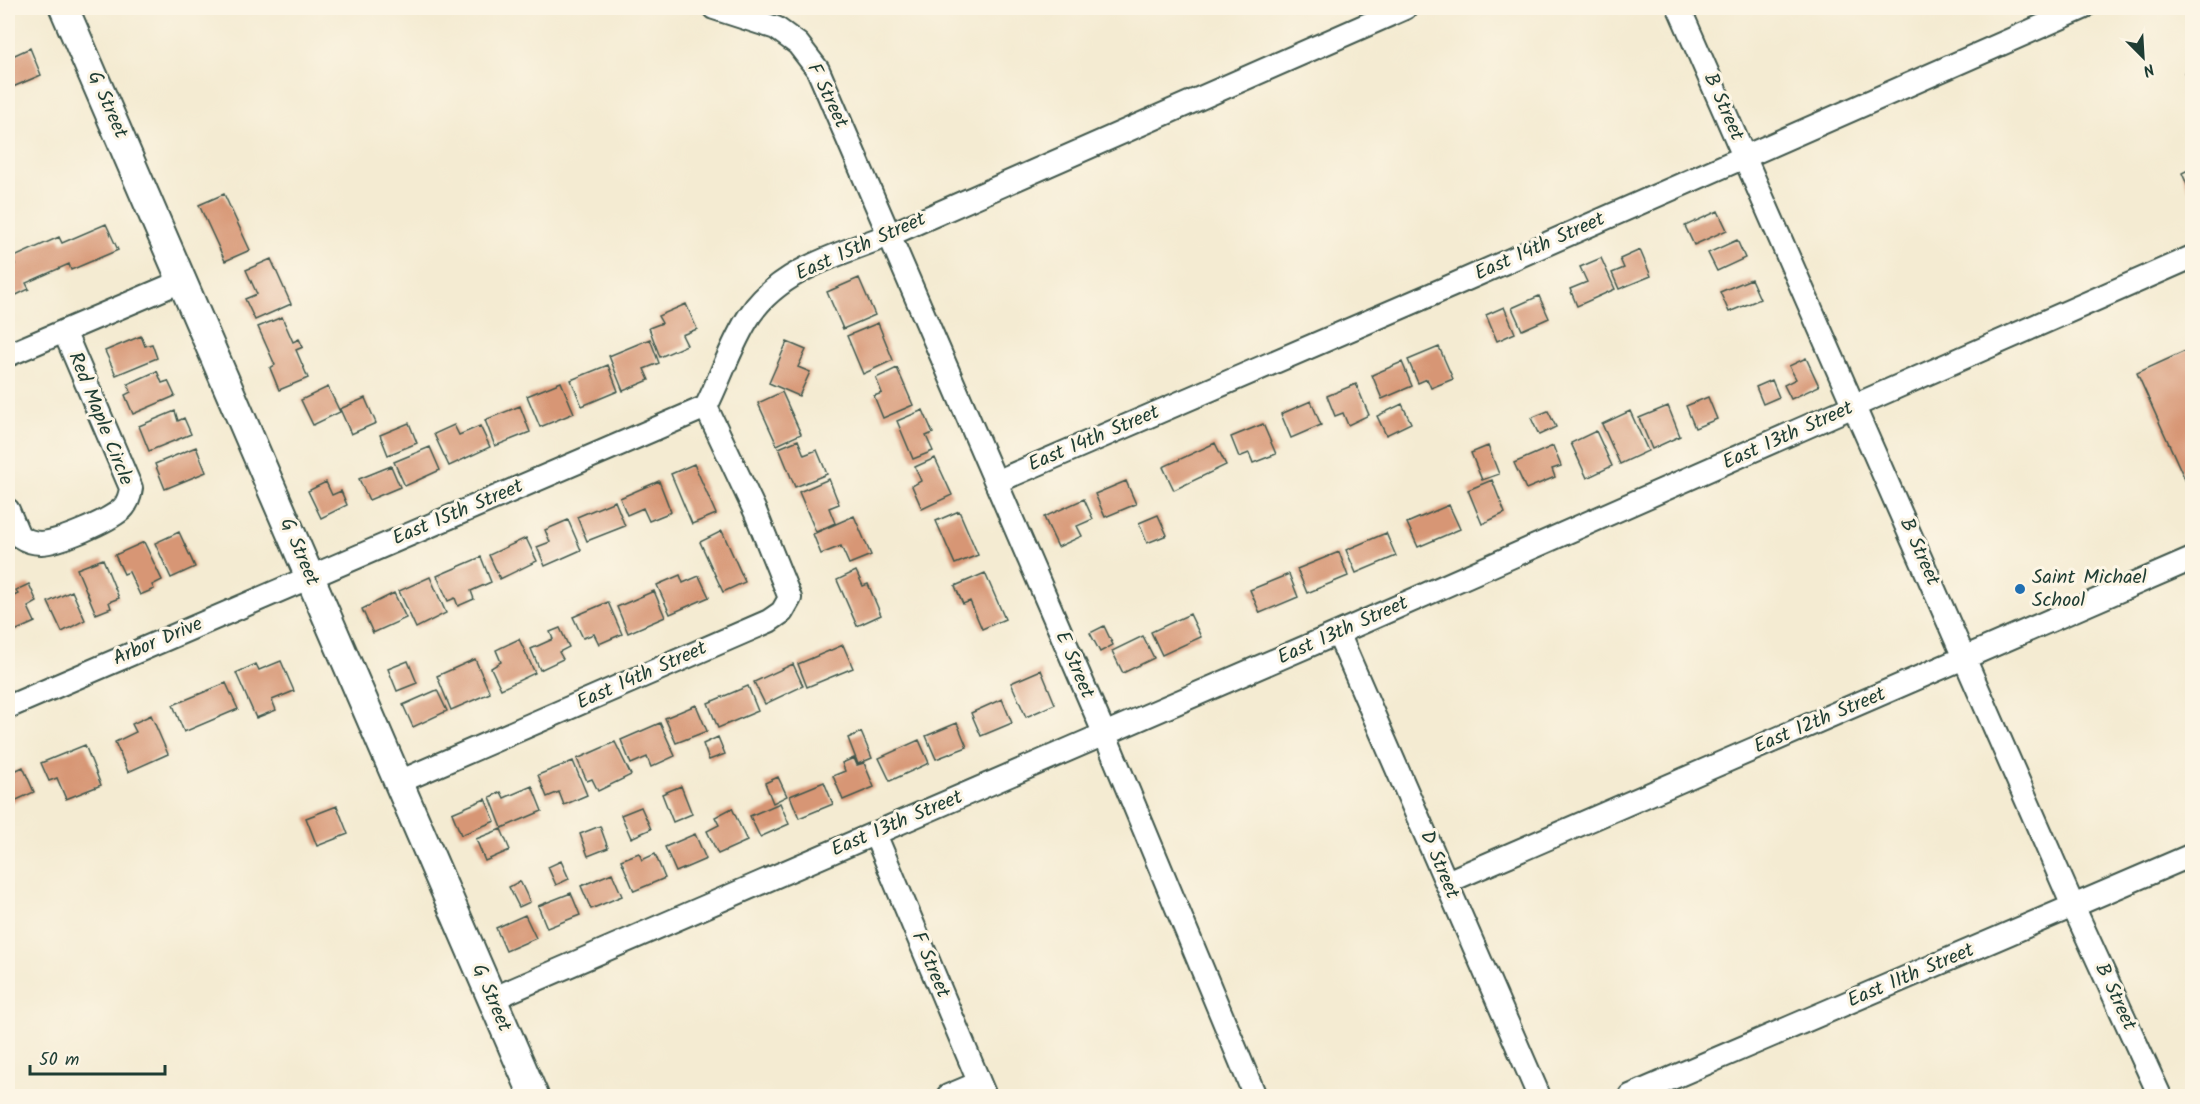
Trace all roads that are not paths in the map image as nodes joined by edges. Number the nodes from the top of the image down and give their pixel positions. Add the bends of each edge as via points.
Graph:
1 (64, 8) edge
2 (714, 8) edge
3 (1405, 8) edge
4 (1679, 8) edge
5 (2083, 8) edge
6 (1745, 156) junction
7 (889, 235) junction
8 (2193, 257) edge
9 (184, 280) junction
10 (64, 331) junction
11 (8, 355) edge
12 (706, 406) junction
13 (1855, 407) junction
14 (996, 482) junction
15 (8, 510) edge
16 (2193, 559) edge
17 (309, 577) junction
18 (1338, 633) junction
19 (1966, 658) junction
20 (8, 707) edge
21 (1104, 735) junction
22 (399, 782) junction
23 (875, 834) junction
24 (2193, 855) edge
25 (1447, 882) junction
26 (2073, 906) junction
27 (492, 999) junction
28 (982, 1090) edge
29 (534, 1096) edge
30 (948, 1096) edge
31 (1255, 1096) edge
32 (1539, 1096) edge
33 (1630, 1096) edge
34 (2160, 1096) edge

1 - 9 main road, G Street
2 - 7 street, F Street via 776,28 798,44 818,70
3 - 7 street, East 15th Street
4 - 6 street, B Street
5 - 6 street, East 14th Street
6 - 13 street, B Street
6 - 14 street, East 14th Street
7 - 12 street, East 15th Street via 782,282 751,314
7 - 14 street, E Street
8 - 13 street, East 13th Street
9 - 10 street
9 - 17 main road, G Street
10 - 11 street
10 - 15 street, Red Maple Circle via 130,488 129,499 109,518 40,543 19,536
12 - 17 street, East 15th Street
12 - 22 street, East 14th Street via 790,598 782,612
13 - 18 street, East 13th Street
13 - 19 street, B Street
14 - 21 street, E Street
16 - 19 street, East 12th Street
17 - 20 street, Arbor Drive
17 - 22 main road, G Street
18 - 21 street, East 13th Street
18 - 25 street, D Street
19 - 25 street, East 12th Street
19 - 26 street, B Street
21 - 23 street, East 13th Street
21 - 31 street, E Street
22 - 27 main road, G Street
23 - 27 street, East 13th Street
23 - 28 street, F Street
24 - 26 street, East 11th Street
25 - 32 street, D Street
26 - 33 street, East 11th Street
26 - 34 street, B Street
27 - 29 main road, G Street
28 - 30 street

